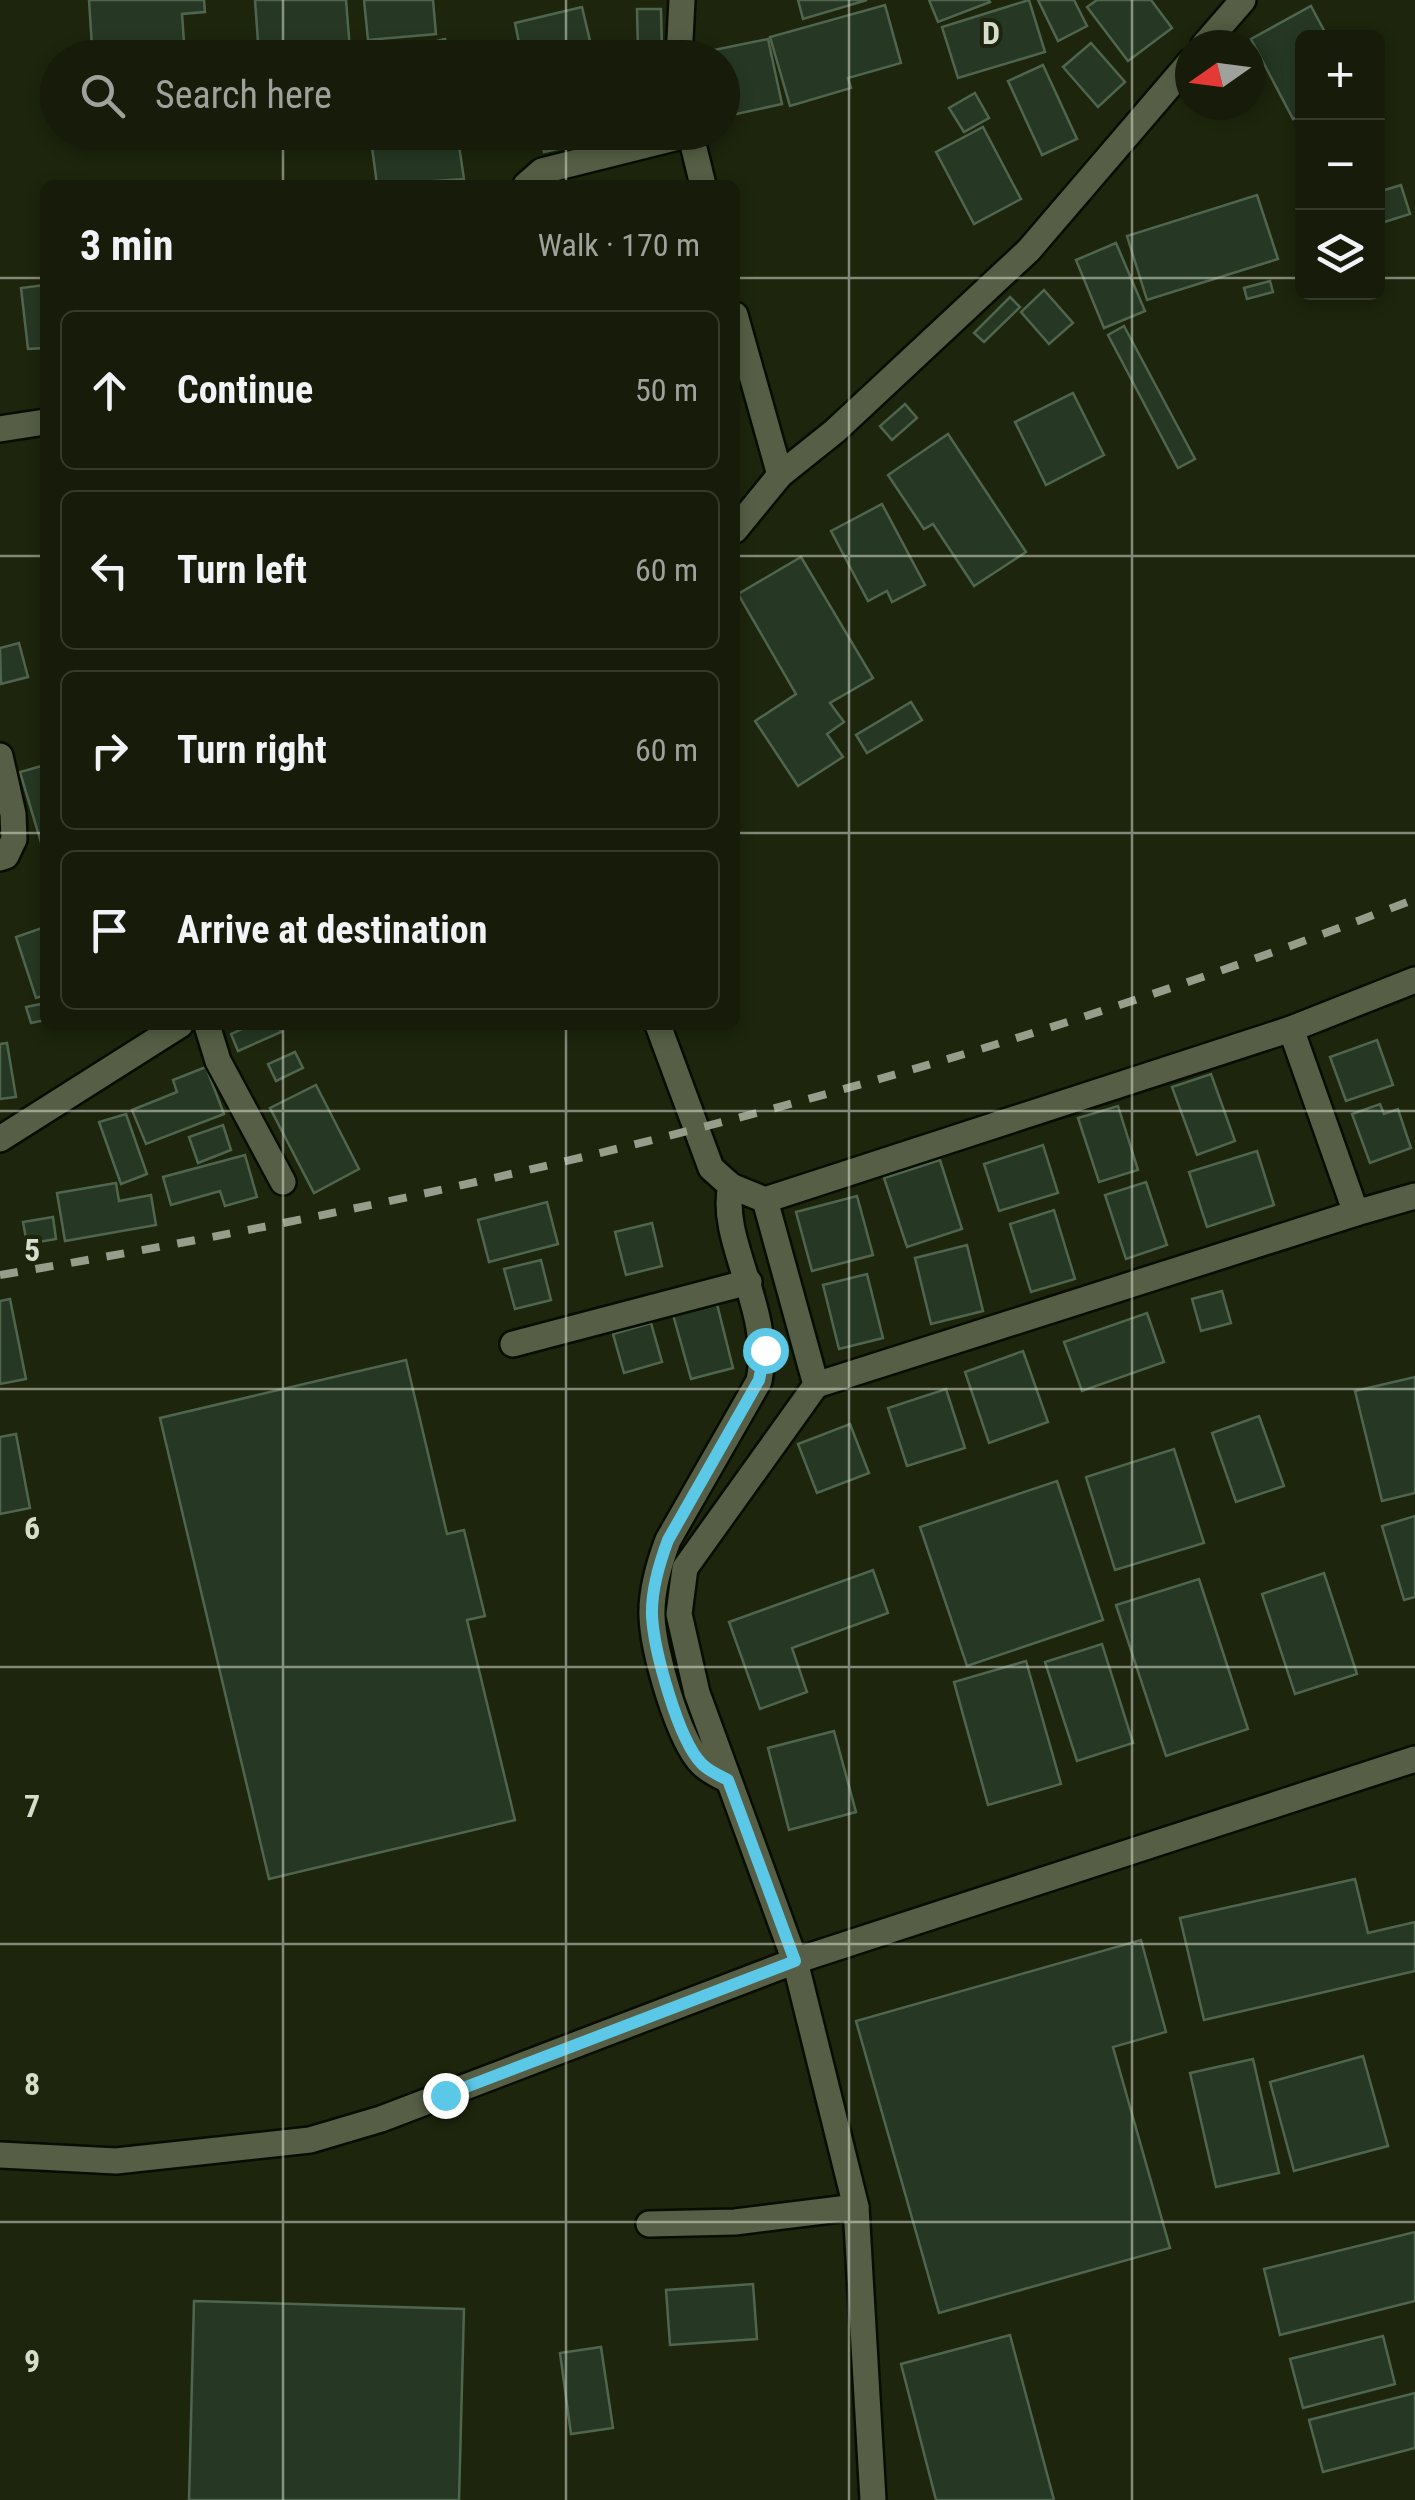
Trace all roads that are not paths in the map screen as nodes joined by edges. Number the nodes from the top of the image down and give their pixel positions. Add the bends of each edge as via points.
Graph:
1 (682, 0) edge
2 (1243, 0) edge
3 (1217, 30) edge
4 (680, 40) edge
5 (1175, 80) edge
6 (624, 150) edge
7 (694, 150) edge
8 (532, 180) edge
9 (702, 180) edge
10 (740, 333) edge
11 (40, 423) edge
12 (0, 428) edge
13 (780, 476) junction
14 (740, 524) edge
15 (0, 756) edge
16 (0, 858) edge
17 (1415, 980) edge
18 (1291, 1029) junction
19 (171, 1030) edge
20 (209, 1030) edge
21 (660, 1030) edge
22 (12, 1121) edge
23 (0, 1139) edge
24 (283, 1182) dead end
25 (731, 1186) junction
26 (1415, 1196) edge
27 (765, 1200) junction
28 (1356, 1213) junction
29 (749, 1282) junction
30 (513, 1344) dead end
31 (816, 1385) junction
32 (1415, 1759) edge
33 (728, 1780) junction
34 (795, 1961) junction
35 (0, 2156) edge
36 (856, 2207) junction
37 (648, 2224) dead end
38 (873, 2500) edge

1 - 4 street
2 - 3 street
5 - 13 street via 1029,250
6 - 8 street via 542,171
7 - 9 street
10 - 13 street
11 - 12 street
13 - 14 street
15 - 16 street via 14,839
17 - 18 street
18 - 27 street
18 - 28 street
19 - 22 street
20 - 24 street via 218,1061
21 - 25 street via 711,1168
22 - 23 street
25 - 27 street
25 - 29 street via 729,1209
26 - 28 street
27 - 31 street
28 - 31 street
29 - 30 street
29 - 33 street via 765,1350 759,1380 668,1540 652,1605 658,1653 692,1750
31 - 33 street via 685,1568 680,1590 689,1663
32 - 34 street
33 - 34 street
34 - 35 street via 382,2119 310,2140 116,2160
34 - 36 street
36 - 37 street via 736,2222
36 - 38 street

